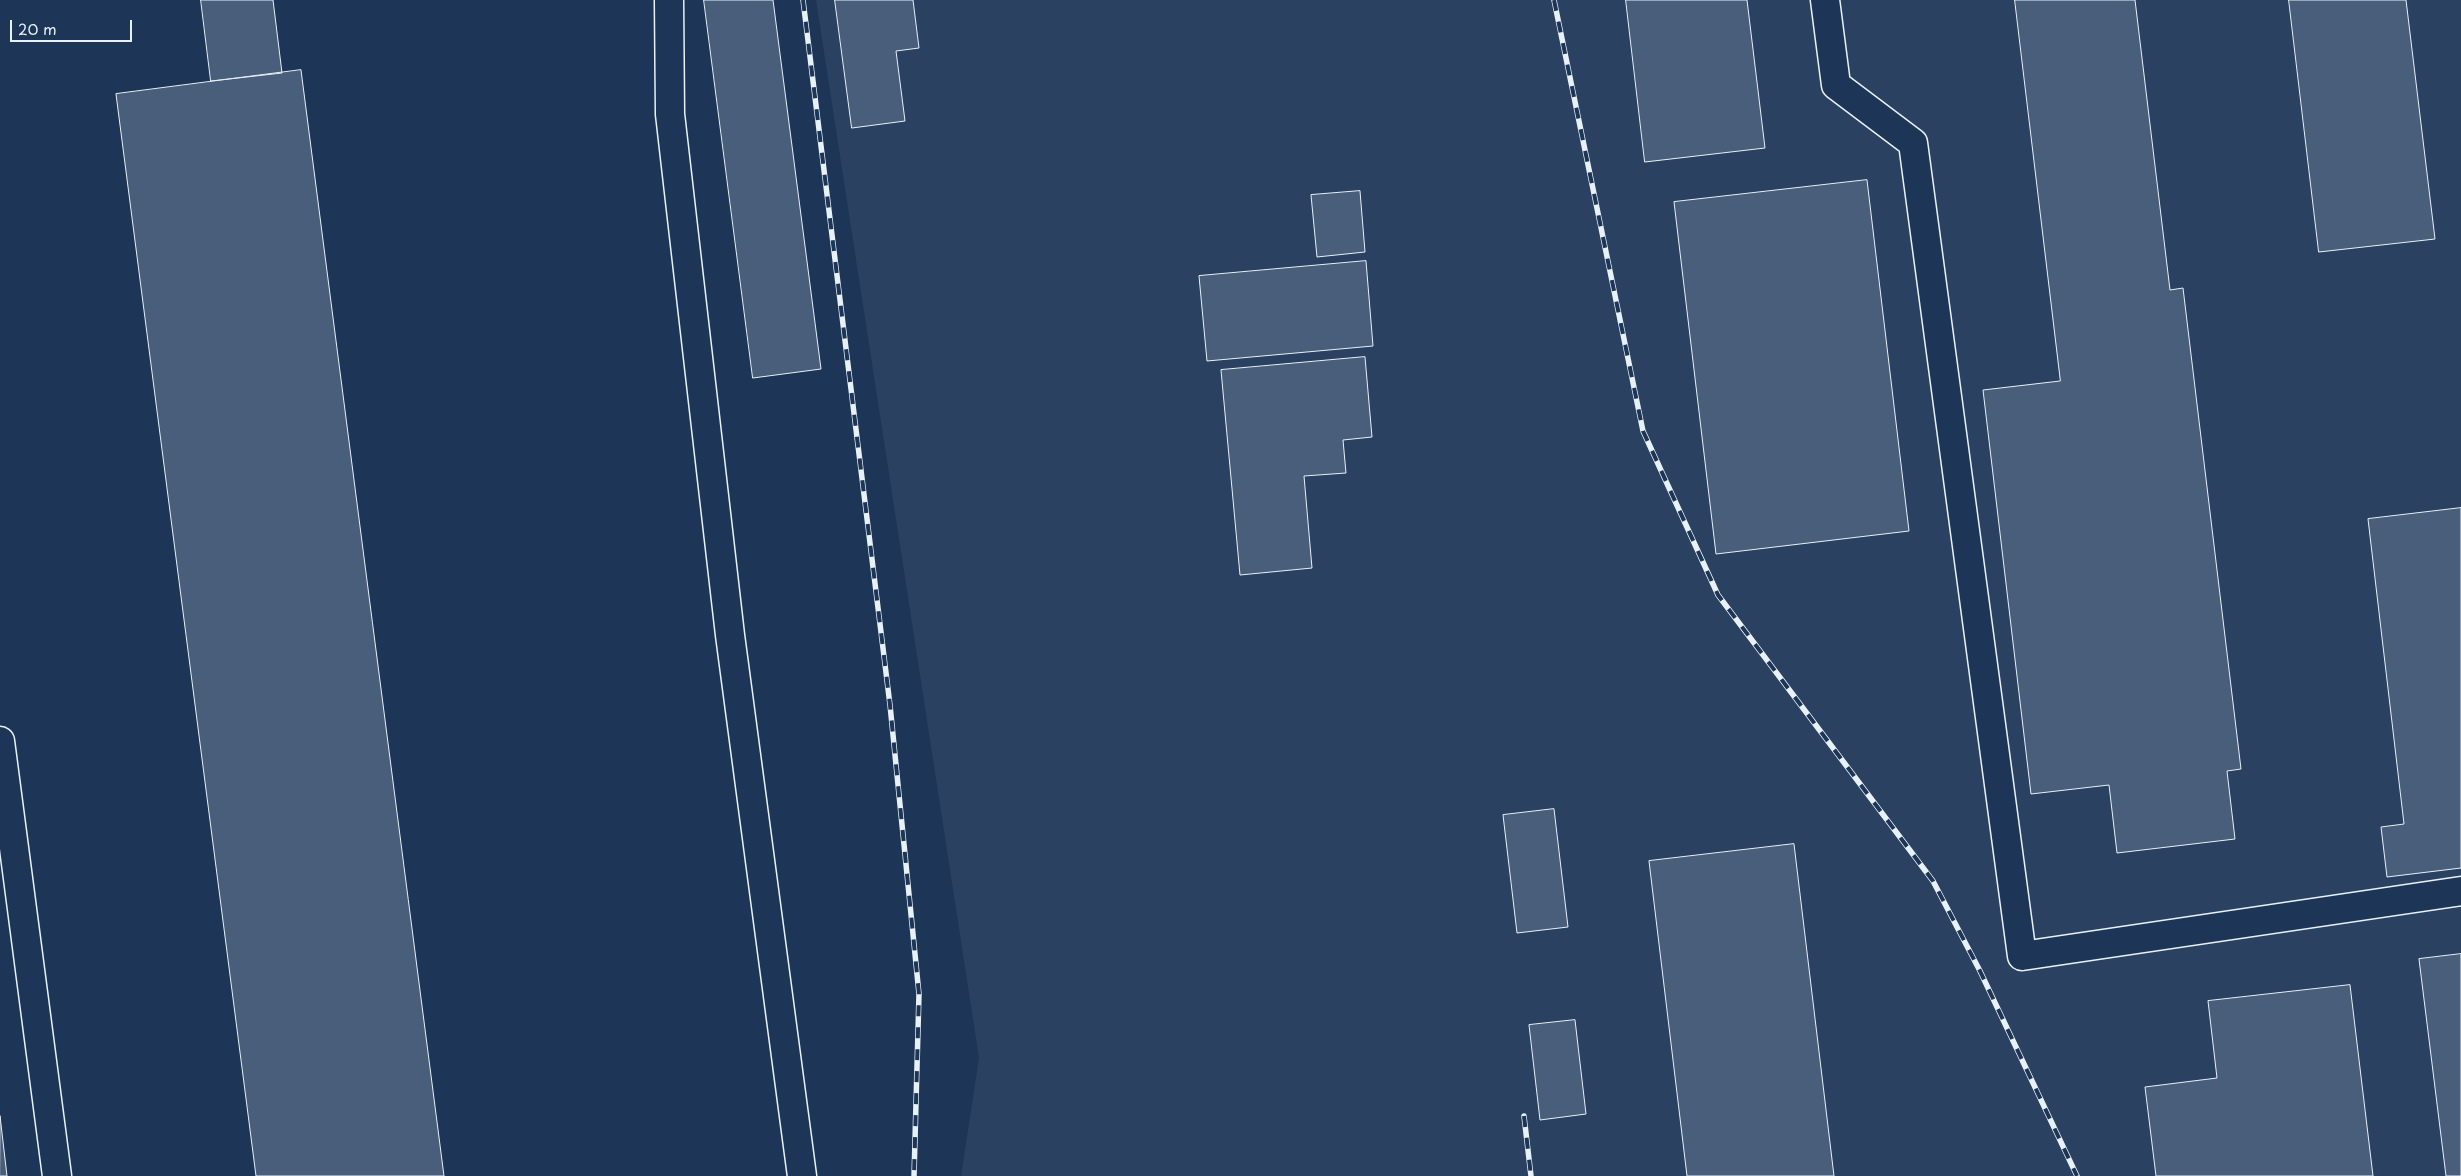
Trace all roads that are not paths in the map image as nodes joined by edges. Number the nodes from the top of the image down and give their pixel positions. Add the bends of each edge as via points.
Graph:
1 (669, 0) edge
2 (1825, 0) edge
3 (0, 741) edge
4 (2461, 892) edge
5 (57, 1176) edge
6 (802, 1176) edge

1 - 6 street via 670,114 729,625
2 - 4 street via 1836,85 1913,143 2022,956
3 - 5 street

